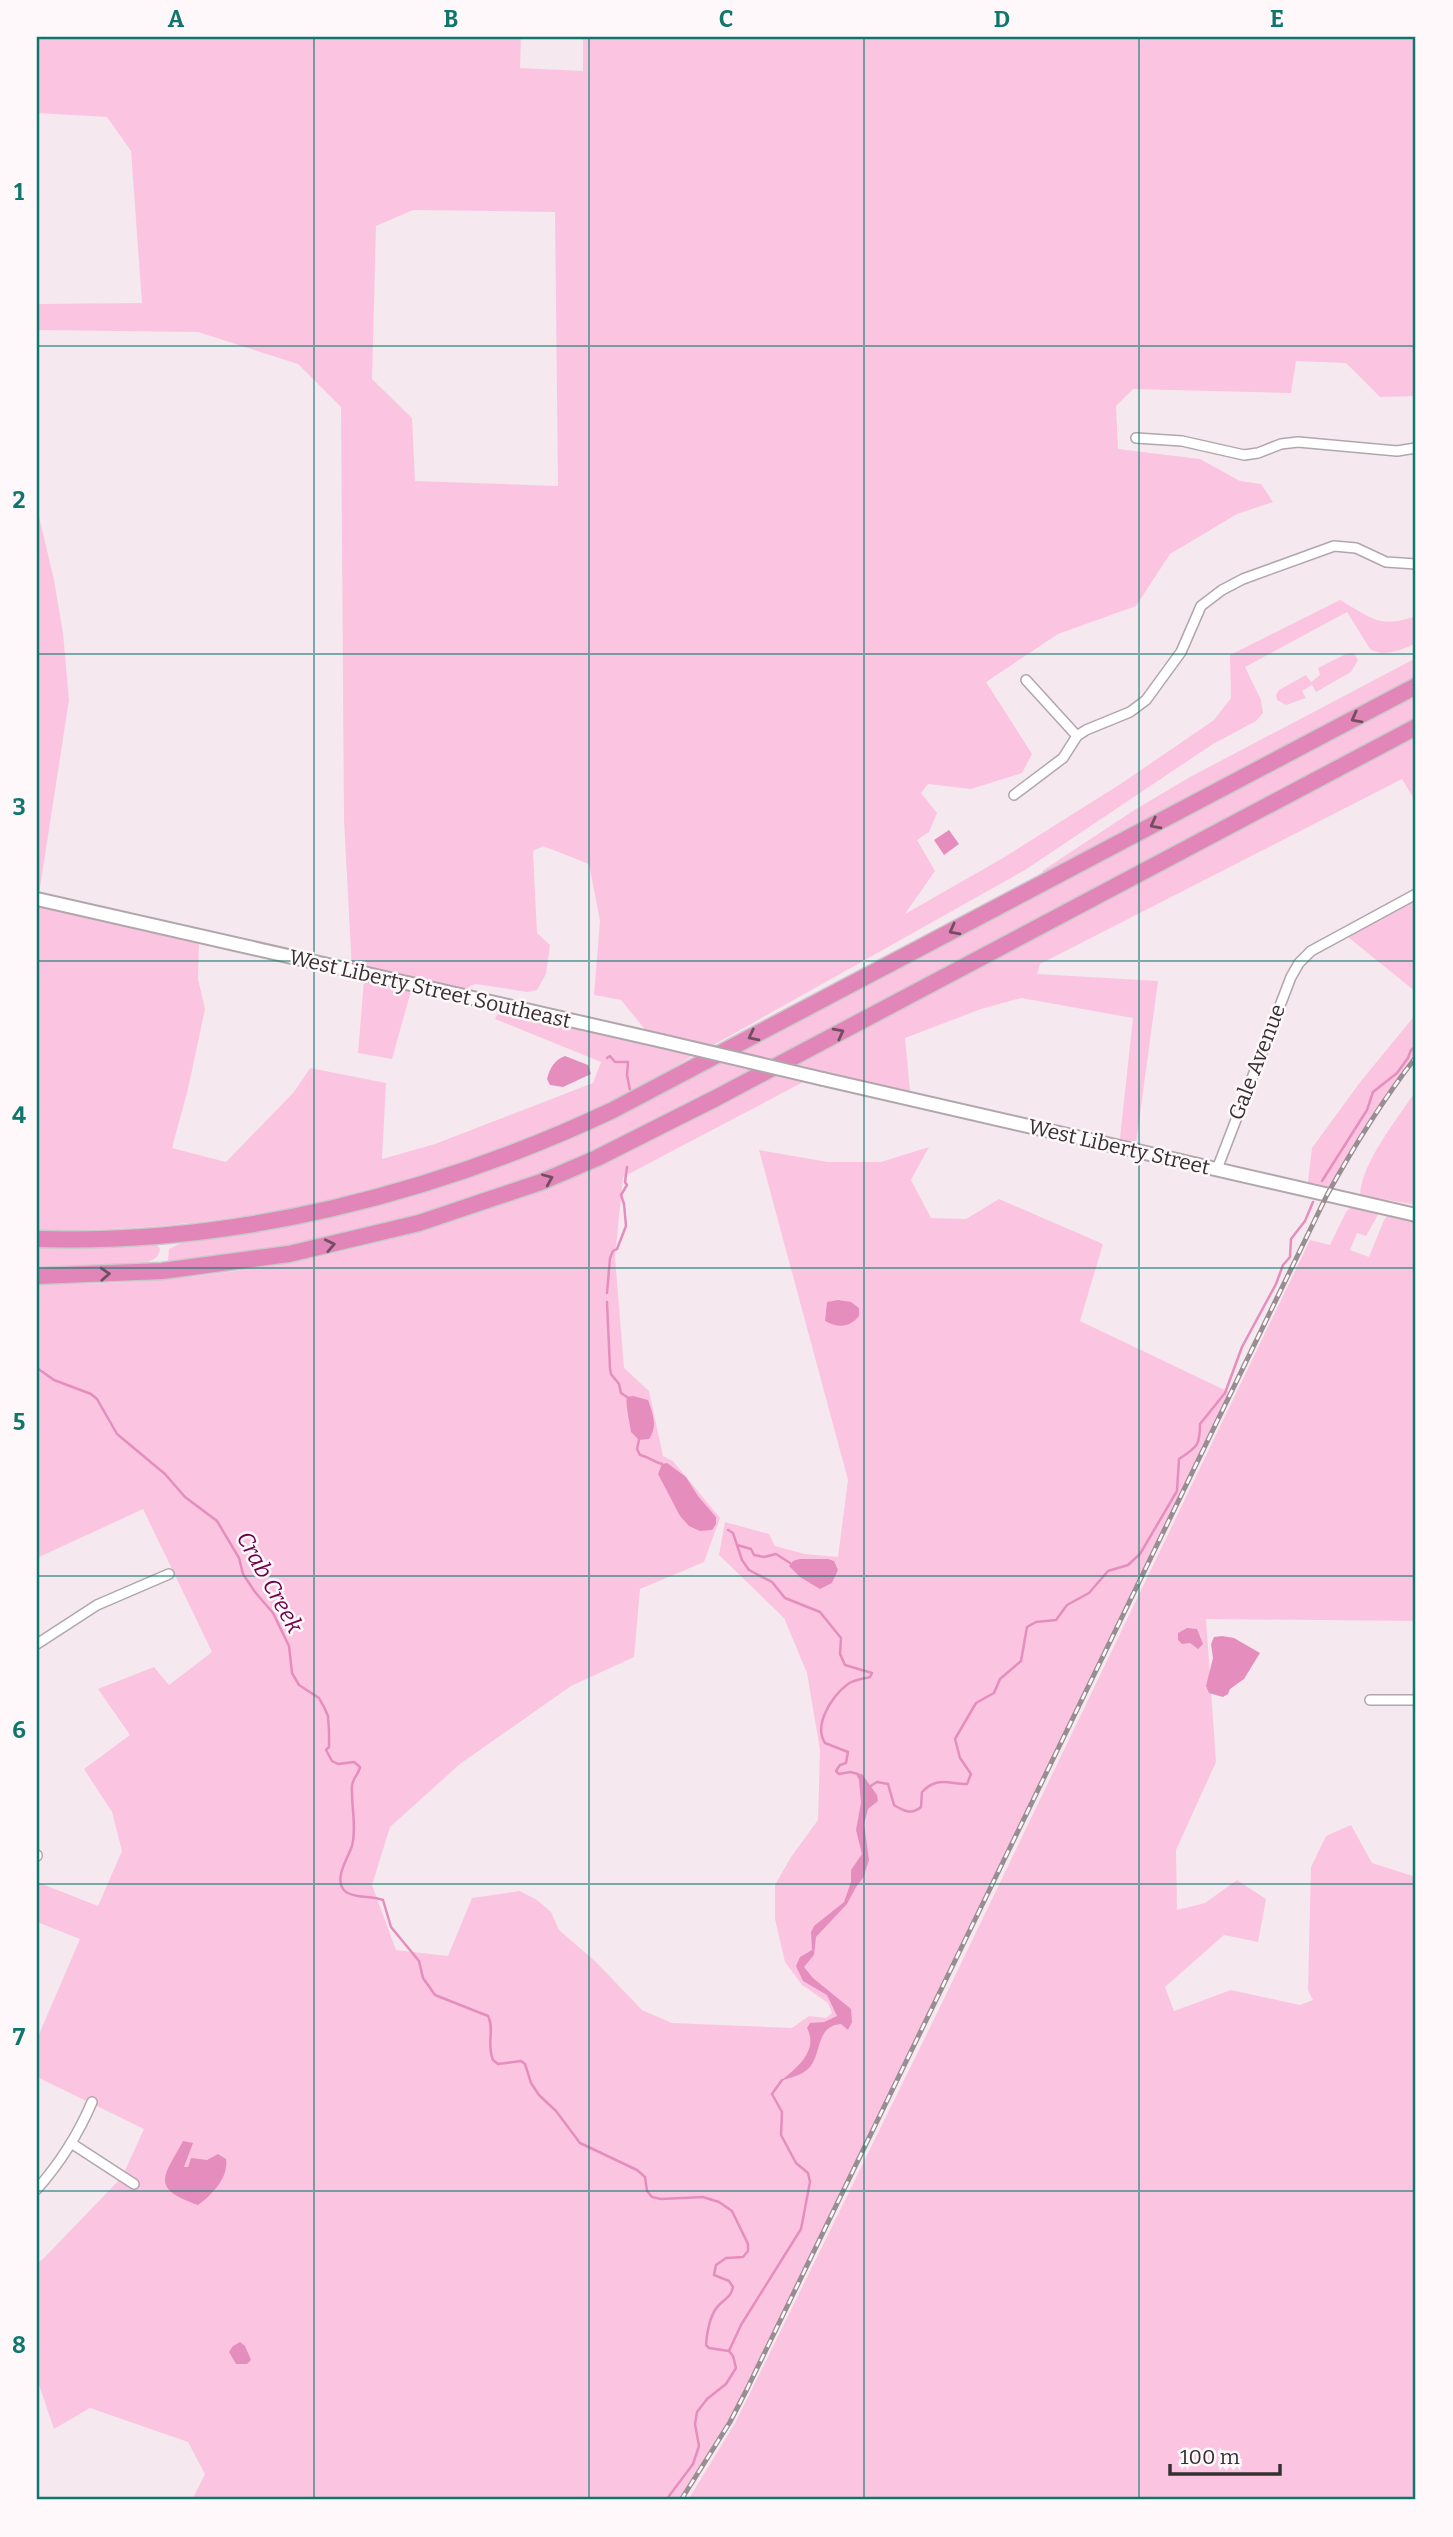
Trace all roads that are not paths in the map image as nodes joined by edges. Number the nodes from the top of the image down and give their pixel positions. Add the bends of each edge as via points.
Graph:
1 (1136, 438) dead end
2 (1416, 448) edge
3 (1416, 564) edge
4 (1026, 680) dead end
5 (1416, 685) edge
6 (1416, 727) edge
7 (1077, 736) junction
8 (1014, 795) dead end
9 (1416, 894) edge
10 (37, 899) edge
11 (823, 1079) joint
12 (1217, 1169) junction
13 (1416, 1215) edge
14 (37, 1239) edge
15 (37, 1276) edge
16 (169, 1574) dead end
17 (37, 1644) edge
18 (1370, 1700) dead end
19 (1416, 1700) edge
20 (92, 2102) dead end
21 (71, 2143) junction
22 (134, 2184) dead end
23 (37, 2189) edge

1 - 2 street via 1182,441 1244,455 1290,443 1396,451
3 - 7 street via 1386,562 1356,548 1334,546 1231,585 1201,606 1181,652 1146,699 1130,712
4 - 7 street
5 -> 14 highway via 613,1110 519,1151 411,1187 285,1217 177,1234
15 -> 6 highway via 162,1271 289,1254 419,1223 541,1182 729,1091
7 - 8 street via 1063,758
9 - 12 street, Gale Avenue via 1303,958 1291,976
10 - 11 main road, West Liberty Street Southeast, bridge
11 - 12 main road, West Liberty Street
12 - 13 main road, West Liberty Street
16 - 17 street via 97,1605
18 - 19 street
20 - 21 street
21 - 22 street
21 - 23 street

